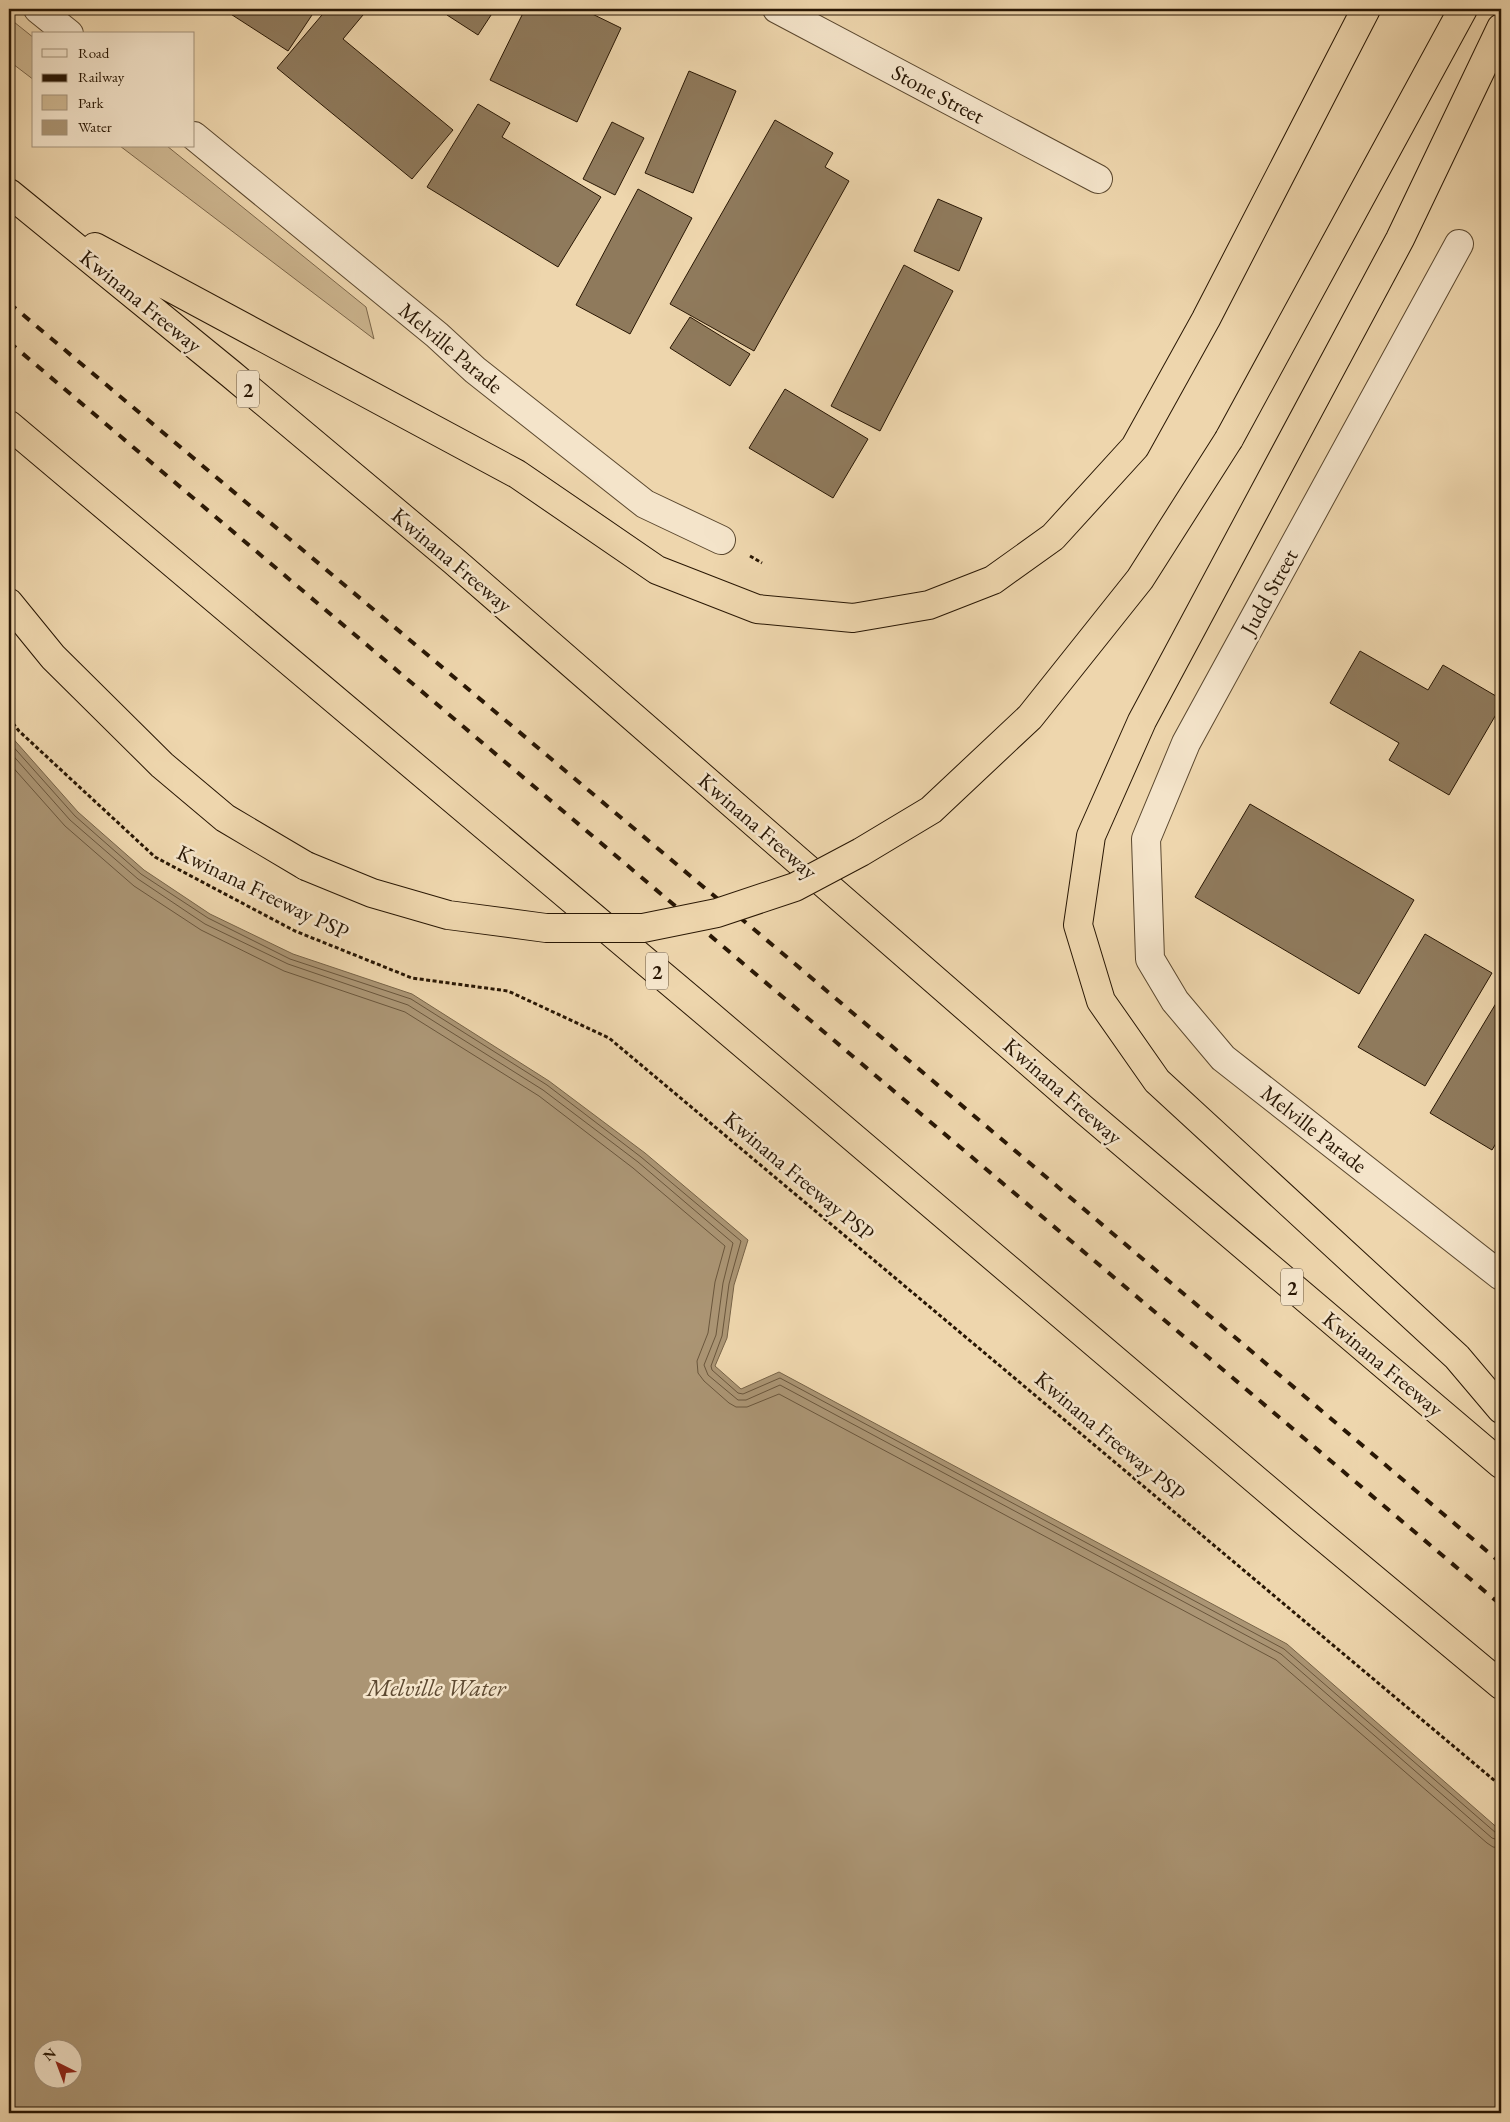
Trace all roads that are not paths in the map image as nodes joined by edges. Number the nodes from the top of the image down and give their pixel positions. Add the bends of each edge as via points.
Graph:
1 (38, 9) edge
2 (777, 9) edge
3 (1366, 9) edge
4 (1463, 9) edge
5 (1501, 28) edge
6 (67, 32) edge
7 (195, 137) edge
8 (1098, 179) dead end
9 (9, 194) edge
10 (41, 218) junction
11 (1459, 244) dead end
12 (9, 425) edge
13 (721, 540) dead end
14 (9, 603) edge
15 (1150, 959) joint
16 (1501, 1276) edge
17 (1501, 1409) edge
18 (1501, 1464) edge
19 (1501, 1684) edge

1 - 6 street
2 - 8 street, Stone Street
3 - 10 highway via 1206,319 1134,447 1053,537 993,580 929,605 853,618 757,609 657,570 517,474
4 - 14 highway, bridge via 1229,439 1140,579 1030,717 931,810 795,887 717,913 643,928 546,928 448,915 372,893 306,866 225,818 162,765 53,657
5 - 17 highway via 1400,239 1142,721 1091,836 1078,925 1101,1001 1157,1081 1457,1356
7 - 13 street, Melville Parade via 437,335 475,370 645,504
9 - 10 highway, Kwinana Freeway / 2
10 - 18 highway, Kwinana Freeway / 2 via 454,561 1083,1109
11 - 15 street, Judd Street via 1186,743 1146,839
12 - 19 highway, 2
15 - 16 street, Melville Parade via 1175,1001 1223,1058

